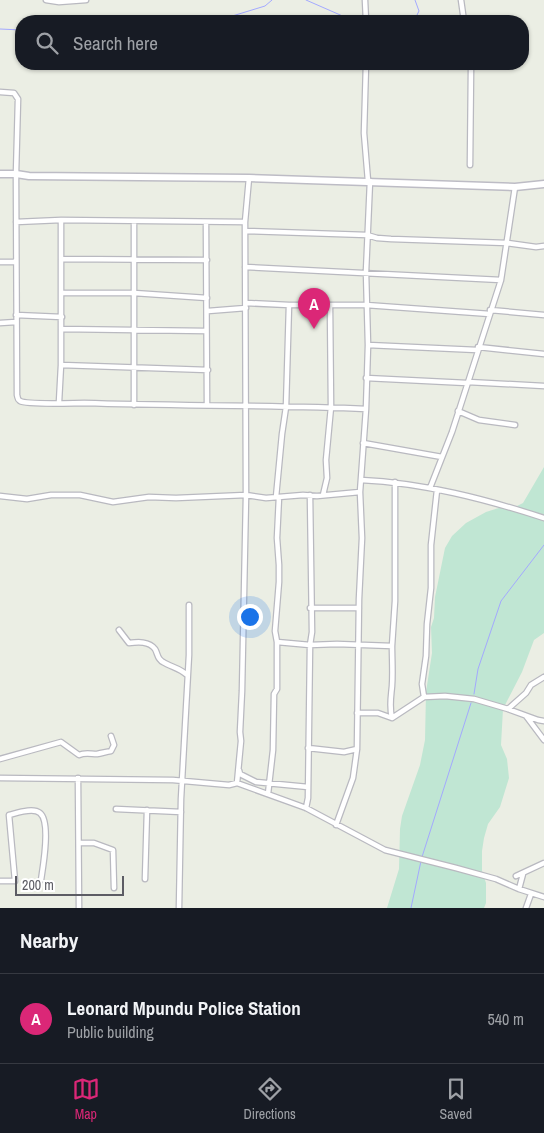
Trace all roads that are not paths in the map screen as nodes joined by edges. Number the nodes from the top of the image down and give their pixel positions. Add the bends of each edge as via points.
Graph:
1 (46, 0) edge
2 (86, 0) edge
3 (365, 0) edge
4 (461, 0) edge
5 (74, 1) edge
6 (366, 15) edge
7 (463, 15) edge
8 (366, 70) edge
9 (471, 70) edge
10 (0, 92) edge
11 (470, 165) dead end
12 (0, 174) edge
13 (16, 174) junction
14 (248, 178) junction
15 (369, 181) junction
16 (544, 184) edge
17 (515, 186) junction
18 (61, 220) junction
19 (134, 221) junction
20 (16, 222) junction
21 (245, 222) junction
22 (206, 223) junction
23 (245, 231) junction
24 (368, 235) junction
25 (507, 243) junction
26 (544, 246) edge
27 (16, 259) junction
28 (61, 259) junction
29 (135, 260) junction
30 (207, 260) junction
31 (0, 262) edge
32 (246, 267) junction
33 (366, 272) junction
34 (501, 280) junction
35 (61, 293) junction
36 (134, 293) junction
37 (207, 298) junction
38 (289, 305) junction
39 (366, 305) junction
40 (246, 306) junction
41 (330, 306) junction
42 (208, 311) junction
43 (490, 312) junction
44 (16, 315) junction
45 (544, 315) edge
46 (62, 317) junction
47 (16, 322) junction
48 (0, 323) edge
49 (61, 329) junction
50 (135, 331) junction
51 (206, 331) junction
52 (368, 344) junction
53 (478, 349) junction
54 (544, 354) edge
55 (61, 365) junction
56 (135, 367) junction
57 (208, 370) junction
58 (366, 378) junction
59 (468, 383) junction
60 (544, 386) edge
61 (59, 402) junction
62 (207, 404) junction
63 (134, 405) junction
64 (245, 406) junction
65 (286, 407) junction
66 (331, 407) junction
67 (366, 409) junction
68 (458, 411) junction
69 (516, 425) dead end
70 (363, 443) junction
71 (442, 457) junction
72 (361, 480) junction
73 (394, 482) junction
74 (430, 488) junction
75 (437, 490) junction
76 (360, 492) junction
77 (310, 494) junction
78 (246, 495) junction
79 (323, 495) junction
80 (0, 496) edge
81 (277, 497) junction
82 (544, 518) edge
83 (188, 605) dead end
84 (310, 608) junction
85 (359, 608) junction
86 (119, 630) dead end
87 (277, 642) junction
88 (358, 644) junction
89 (310, 645) junction
90 (392, 646) junction
91 (187, 674) junction
92 (544, 677) edge
93 (424, 697) junction
94 (508, 709) junction
95 (357, 713) junction
96 (525, 715) junction
97 (392, 718) junction
98 (544, 721) edge
99 (111, 736) dead end
100 (544, 740) edge
101 (308, 748) junction
102 (357, 749) junction
103 (0, 759) edge
104 (238, 768) junction
105 (0, 778) edge
106 (78, 778) junction
107 (182, 781) junction
108 (270, 783) junction
109 (237, 784) junction
110 (308, 787) junction
111 (268, 794) junction
112 (306, 808) junction
113 (116, 809) dead end
114 (146, 810) junction
115 (181, 812) junction
116 (336, 825) junction
117 (80, 843) junction
118 (544, 863) edge
119 (523, 874) junction
120 (516, 876) dead end
121 (145, 879) dead end
122 (41, 880) dead end
123 (0, 882) edge
124 (114, 888) dead end
125 (519, 889) junction
126 (531, 894) junction
127 (544, 897) edge
128 (79, 908) edge
129 (179, 908) edge
130 (526, 908) edge

1 - 5 street
2 - 5 street
3 - 6 street
4 - 7 street
8 - 15 street via 364,133
9 - 11 street
10 - 13 street via 14,94 18,99
12 - 13 street
13 - 14 street
13 - 20 street
14 - 15 street
14 - 21 street
15 - 17 street
15 - 24 street
16 - 17 street
17 - 25 street
18 - 19 street
18 - 20 street
18 - 28 street
19 - 22 street
19 - 29 street
20 - 27 street
21 - 22 street
21 - 23 street
22 - 30 street
23 - 24 street
23 - 32 street
24 - 25 street via 391,239
24 - 33 street
25 - 26 street
25 - 34 street
27 - 31 street via 15,262
27 - 44 street
28 - 29 street
28 - 35 street
29 - 30 street
29 - 36 street
30 - 37 street
32 - 33 street
32 - 40 street
33 - 34 street
33 - 39 street
34 - 43 street
35 - 36 street
35 - 46 street
36 - 37 street
36 - 50 street
37 - 42 street
38 - 40 street
38 - 41 street
38 - 65 street
39 - 41 street
39 - 43 street
39 - 52 street
40 - 42 street
40 - 64 street
41 - 66 street
42 - 51 street
43 - 45 street
43 - 53 street
44 - 46 street
44 - 47 street
46 - 49 street
47 - 48 street
47 - 61 street via 18,400
49 - 50 street
49 - 55 street
50 - 51 street
50 - 56 street
51 - 57 street
52 - 53 street
52 - 58 street
53 - 54 street
53 - 59 street
55 - 56 street
55 - 61 street
56 - 57 street
56 - 63 street
57 - 62 street
58 - 59 street
58 - 67 street
59 - 60 street
59 - 68 street
61 - 63 street
62 - 63 street
62 - 64 street
64 - 65 street
64 - 78 street
65 - 66 street
65 - 81 street
66 - 67 street
66 - 79 street
67 - 70 street
68 - 69 street via 479,420
68 - 71 street
70 - 71 street
70 - 72 street
71 - 74 street
72 - 73 street
72 - 76 street
73 - 74 street
73 - 90 street
74 - 75 street
75 - 82 street
75 - 93 street via 422,684
76 - 79 street
76 - 85 street
77 - 79 street
77 - 81 street
77 - 84 street
78 - 80 street via 149,497 113,502 80,495 27,499
78 - 81 street
78 - 104 street
81 - 87 street
83 - 91 street
84 - 85 street
84 - 89 street
85 - 88 street
86 - 91 street via 129,643 149,644 155,649 158,659
87 - 89 street
87 - 108 street
88 - 89 street
88 - 90 street
88 - 95 street
89 - 101 street
90 - 97 street
91 - 107 street
92 - 94 street
93 - 94 street via 457,696
93 - 97 street
94 - 96 street
95 - 97 street via 378,713
95 - 102 street
96 - 98 street
96 - 100 street
99 - 103 street via 114,745 111,751 102,753 79,754 61,742
101 - 102 street via 344,752
101 - 110 street
102 - 116 street via 353,778
104 - 108 street via 240,774 250,780
104 - 109 street
105 - 106 street
106 - 107 street
106 - 117 street
107 - 109 street
107 - 115 street
108 - 110 street
108 - 111 street
109 - 111 street
110 - 112 street
111 - 112 street
112 - 116 street
113 - 114 street
114 - 115 street
114 - 121 street
115 - 129 street
116 - 125 street via 385,850 496,879
117 - 124 street via 94,843 112,850
117 - 128 street
118 - 119 street
119 - 120 street
119 - 125 street
122 - 123 street via 45,842 43,818 38,811 26,811 9,815 15,881
125 - 126 street
126 - 127 street
126 - 130 street

